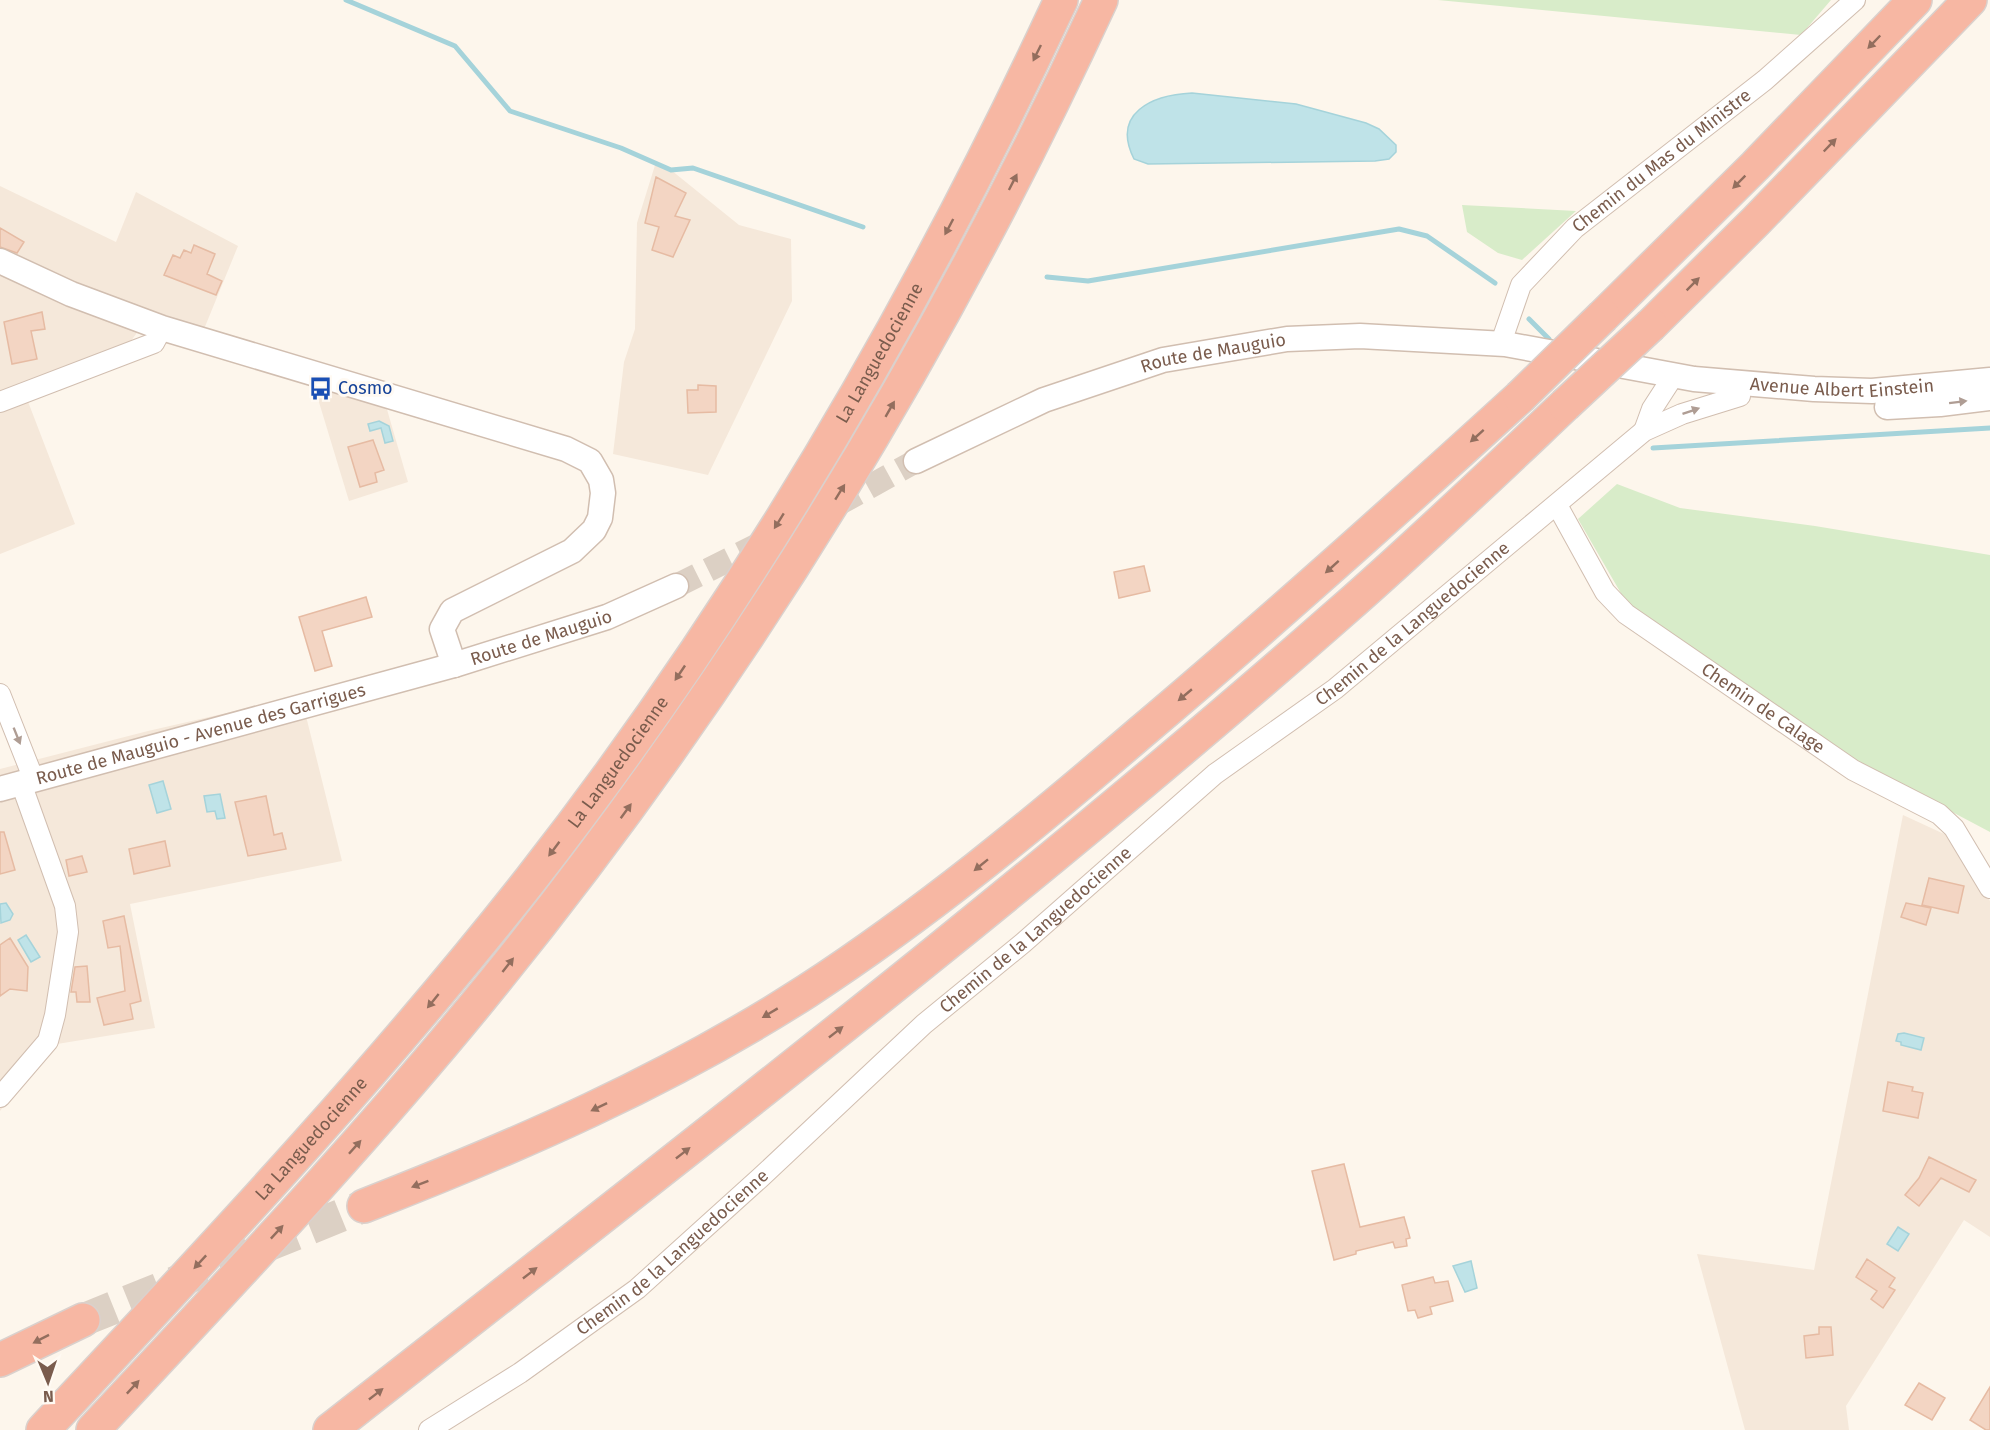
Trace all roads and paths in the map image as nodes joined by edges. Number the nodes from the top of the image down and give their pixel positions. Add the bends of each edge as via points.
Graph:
1 (1061, 0) edge
2 (1101, 0) edge
3 (1855, 0) edge
4 (1915, 0) edge
5 (1970, 0) edge
6 (0, 261) edge
7 (162, 328) junction
8 (1516, 346) junction
9 (1684, 377) junction
10 (1990, 380) edge
11 (1740, 396) junction
12 (1990, 398) edge
13 (0, 402) edge
14 (1644, 431) junction
15 (916, 461) tunnel mouth
16 (1557, 504) junction
17 (676, 586) tunnel mouth
18 (454, 665) junction
19 (404, 680) joint
20 (0, 694) edge
21 (18, 784) edge
22 (1990, 888) edge
23 (0, 1097) edge
24 (364, 1206) tunnel mouth
25 (83, 1320) tunnel mouth
26 (0, 1360) edge
27 (43, 1430) edge
28 (93, 1430) edge
29 (330, 1430) edge
30 (429, 1430) edge

1 -> 27 highway, La Languedocienne via 956,215 863,384 761,549 650,716 534,875 410,1029
28 -> 2 highway, La Languedocienne via 316,1190 435,1055 602,844 693,718 836,499 930,338 1029,150
3 - 8 street, Chemin du Mas du Ministre via 1765,80 1575,228 1521,285 1504,334
4 -> 24 highway, bridge via 1755,166 1520,396 1195,687 1027,829 911,920 784,1005 626,1094 505,1150
29 -> 5 highway, bridge via 844,1026 1110,810 1341,612 1651,325
6 - 7 street via 71,294
7 - 13 street via 154,343
7 - 18 street via 566,449 590,461 597,470 603,493 594,530 572,551 452,612 442,629
8 - 9 street, Avenue Albert Einstein
8 - 15 street, Route de Mauguio via 1360,336 1287,339 1163,360 1044,400
9 - 10 street, Avenue Albert Einstein via 1872,391
9 - 11 street, Avenue Albert Einstein
9 - 14 street, Chemin de la Languedocienne via 1652,409
11 -> 12 street, Avenue Albert Einstein via 1808,406 1878,407
14 -> 11 street, Chemin de la Languedocienne
14 - 16 street, Chemin de la Languedocienne
16 - 22 street, Chemin de Calage via 1605,592 1626,614 1853,770 1939,814 1954,828
16 - 30 street, Chemin de la Languedocienne via 1335,689 1215,774 1023,943 924,1024 637,1289 520,1372
17 - 18 street, Route de Mauguio via 607,617
18 - 19 street, Route de Mauguio
19 - 21 street, Route de Mauguio - Avenue des Garrigues
20 -> 21 street
21 - 23 street via 65,906 68,932 48,1041
25 -> 26 highway

